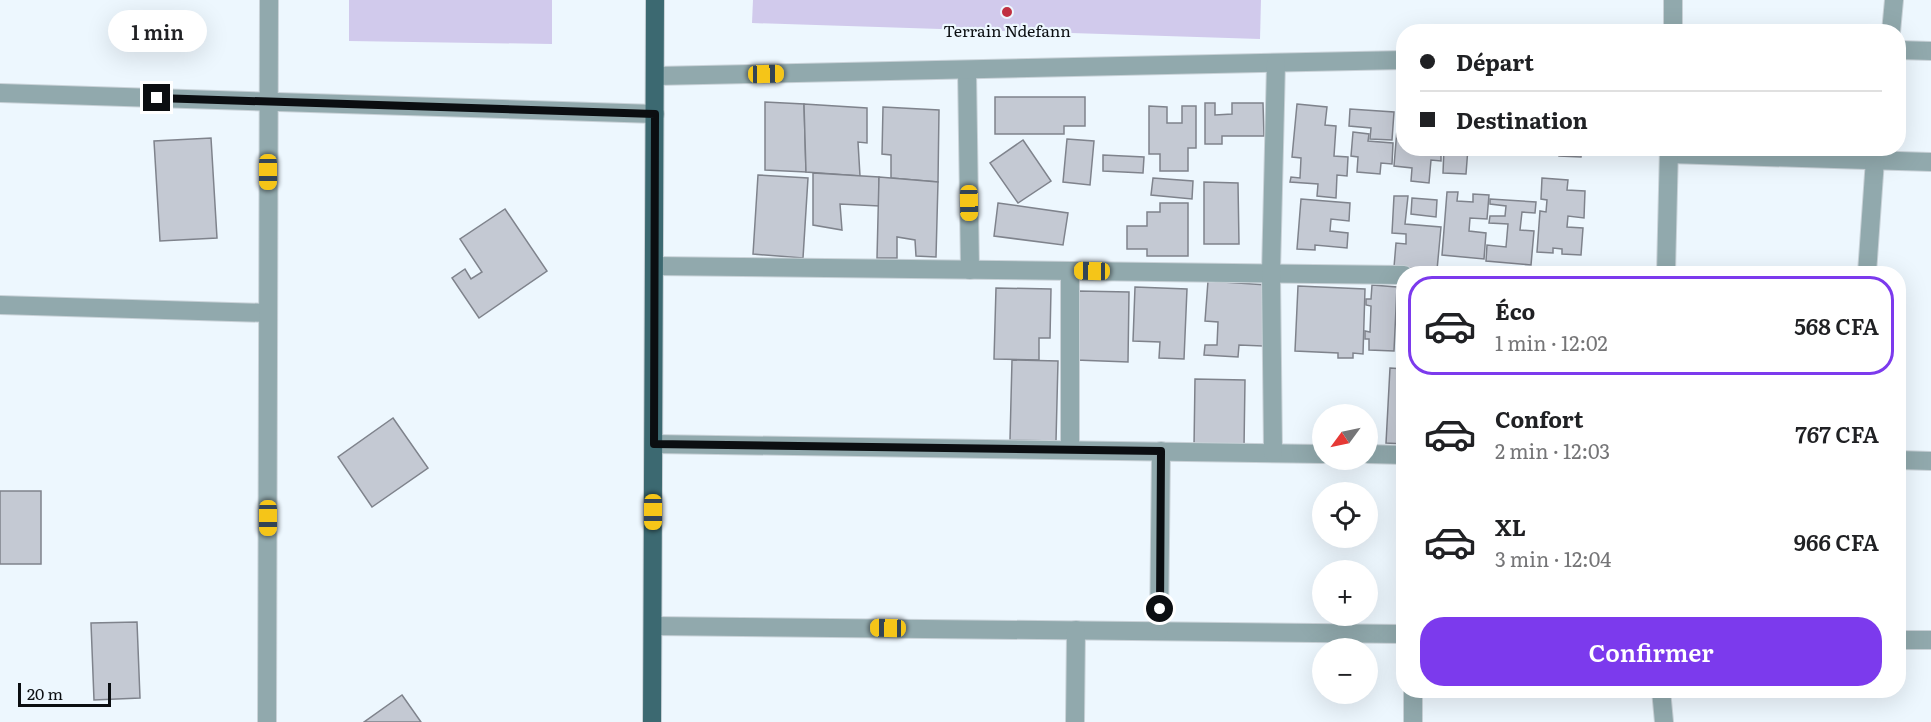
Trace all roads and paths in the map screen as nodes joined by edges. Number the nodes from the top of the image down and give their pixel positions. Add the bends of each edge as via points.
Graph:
1 (269, 0) edge
2 (655, 0) edge
3 (1673, 0) edge
4 (1894, 0) edge
5 (1672, 24) edge
6 (1892, 24) edge
7 (1906, 50) edge
8 (1931, 51) edge
9 (1396, 60) edge
10 (1275, 63) junction
11 (967, 70) junction
12 (655, 76) junction
13 (0, 93) edge
14 (269, 102) junction
15 (655, 114) junction
16 (1669, 156) edge
17 (1783, 156) edge
18 (1875, 160) junction
19 (1931, 162) edge
20 (654, 266) junction
21 (1666, 266) edge
22 (1867, 266) edge
23 (970, 270) junction
24 (1070, 271) junction
25 (1271, 273) junction
26 (1396, 275) edge
27 (0, 305) edge
28 (268, 314) junction
29 (654, 444) junction
30 (1070, 450) junction
31 (1161, 451) junction
32 (1273, 453) junction
33 (1312, 454) edge
34 (1378, 454) edge
35 (1396, 455) edge
36 (1906, 460) edge
37 (1931, 461) edge
38 (653, 626) junction
39 (1076, 630) junction
40 (1159, 631) junction
41 (1396, 634) edge
42 (1906, 640) edge
43 (1931, 640) edge
44 (1413, 698) edge
45 (1662, 698) edge
46 (267, 722) edge
47 (652, 722) edge
48 (1075, 722) edge
49 (1413, 722) edge
50 (1664, 722) edge

1 - 14 street
2 - 12 main road
3 - 5 street
4 - 6 street
7 - 8 street
9 - 10 street
10 - 11 street
10 - 25 street
11 - 12 street
11 - 23 street
12 - 15 main road
13 - 14 street
14 - 15 street
14 - 28 street
15 - 20 main road
16 - 21 street
17 - 18 street
18 - 19 street
18 - 22 street
20 - 23 street
20 - 29 main road
23 - 24 street
24 - 25 street
24 - 30 street
25 - 26 street
25 - 32 street
27 - 28 street
28 - 46 street
29 - 30 street
29 - 38 main road
30 - 31 street
31 - 32 street
31 - 40 street
32 - 33 street
34 - 35 street
36 - 37 street
38 - 39 street
38 - 47 main road
39 - 40 street
39 - 48 street
40 - 41 street
42 - 43 street
44 - 49 street
45 - 50 street

